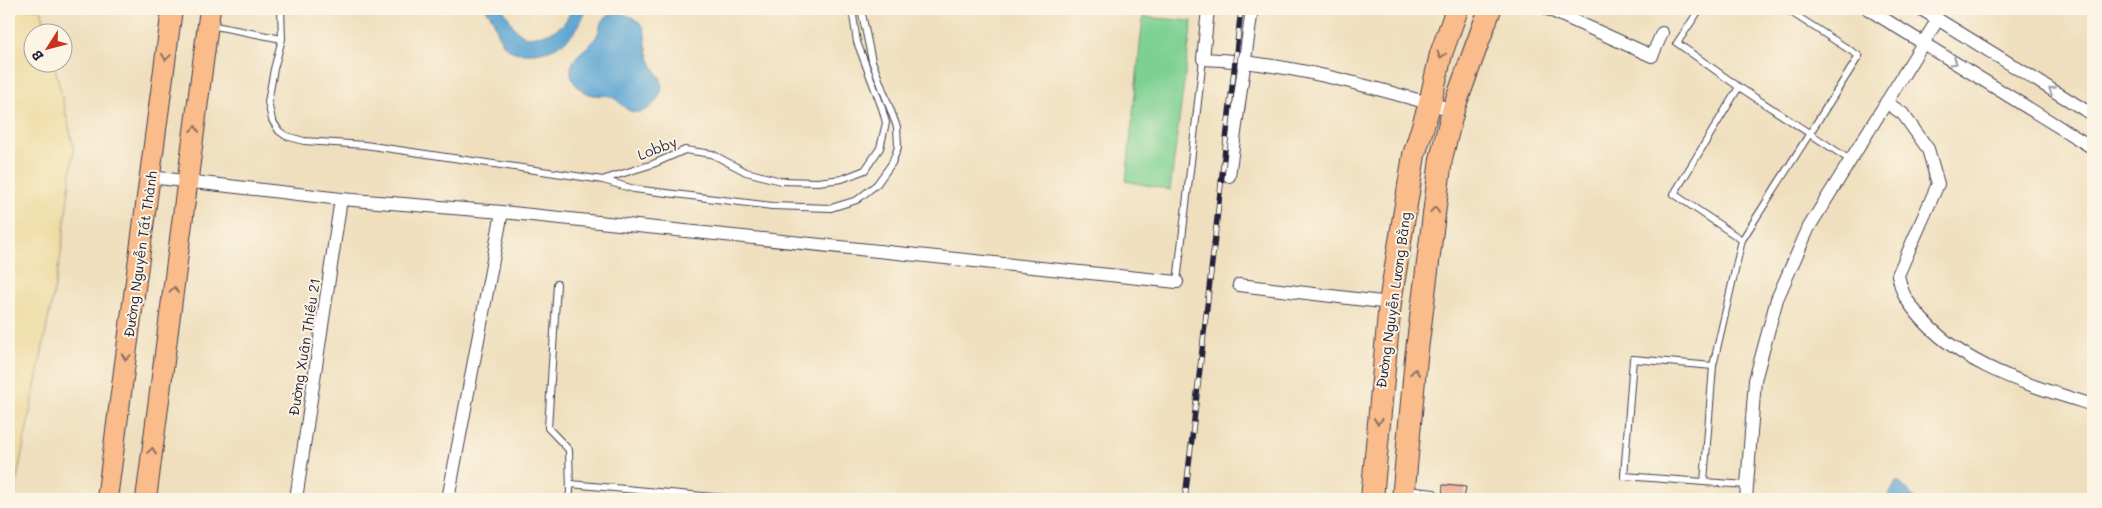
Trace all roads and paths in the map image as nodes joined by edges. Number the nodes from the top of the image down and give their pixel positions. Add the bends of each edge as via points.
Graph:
1 (172, 9) edge
2 (281, 9) edge
3 (852, 9) edge
4 (861, 9) edge
5 (1208, 9) edge
6 (1252, 9) edge
7 (1457, 9) edge
8 (1490, 9) edge
9 (1548, 9) edge
10 (1700, 9) edge
11 (1786, 9) edge
12 (1868, 9) edge
13 (1921, 9) edge
14 (209, 16) edge
15 (1938, 19) junction
16 (1662, 33) dead end
17 (282, 39) junction
18 (1923, 44) junction
19 (1203, 59) junction
20 (1246, 62) junction
21 (1739, 87) junction
22 (1886, 102) junction
23 (1430, 103) junction
24 (1453, 110) junction
25 (2093, 115) edge
26 (1810, 134) junction
27 (2093, 148) edge
28 (1850, 160) junction
29 (1229, 176) dead end
30 (150, 177) junction
31 (189, 180) junction
32 (603, 180) junction
33 (341, 199) junction
34 (502, 212) junction
35 (1742, 240) junction
36 (1177, 282) joint
37 (557, 284) dead end
38 (1239, 285) dead end
39 (1390, 303) junction
40 (1713, 366) junction
41 (2093, 405) edge
42 (1704, 482) junction
43 (570, 484) junction
44 (1747, 485) junction
45 (1403, 495) edge
46 (107, 499) edge
47 (146, 499) edge
48 (296, 499) edge
49 (448, 499) edge
50 (568, 499) edge
51 (736, 499) edge
52 (1372, 499) edge
53 (1434, 499) edge
54 (1746, 499) edge

1 -> 30 main road, Đường Nguyễn Tất Thành
2 - 17 lane
3 - 32 lane, Lobby via 857,42 886,123 883,141 865,170 818,182 781,181 746,172 712,154 685,150
4 - 32 lane via 872,61 897,128 898,147 892,163 877,184 857,200 831,208 772,206 634,189
5 - 19 street
6 - 20 street
7 -> 23 highway, Đường Nguyễn Lương Bằng via 1441,54
8 - 24 highway
9 - 16 street via 1652,56
10 - 21 lane via 1677,43
11 - 26 lane via 1859,56
12 - 18 street
13 - 15 street
14 - 17 lane
31 -> 14 main road
15 - 18 street
25 -> 15 street
17 - 32 lane via 268,102 272,120 286,136
18 - 22 street
18 -> 27 street
19 - 20 street
19 - 36 lane
20 - 23 street via 1343,80
20 - 29 street
21 - 26 lane
21 - 35 lane via 1674,194
22 - 28 street
22 - 41 street via 1903,114 1928,149 1938,184 1898,275 1905,299 1925,322 1962,354 2000,374
23 - 24 street
23 - 39 highway, Đường Nguyễn Lương Bằng via 1414,155
45 -> 24 highway via 1416,358 1442,159
26 - 28 lane
26 - 35 lane
28 - 44 street via 1808,227 1777,299 1755,380
30 - 31 street
30 -> 46 main road, Đường Nguyễn Tất Thành
31 - 33 street
47 -> 31 main road
33 - 34 street
33 - 48 street, Đường Xuân Thiều 21
34 - 36 street
34 - 49 street
35 - 40 lane
37 - 43 lane via 548,428 569,450
38 - 39 street
39 -> 52 highway, Đường Nguyễn Lương Bằng
40 - 42 lane
40 - 42 lane via 1633,359 1624,476
42 - 44 lane
43 - 50 lane
43 - 51 lane
44 - 54 street
45 - 53 lane via 1434,493

